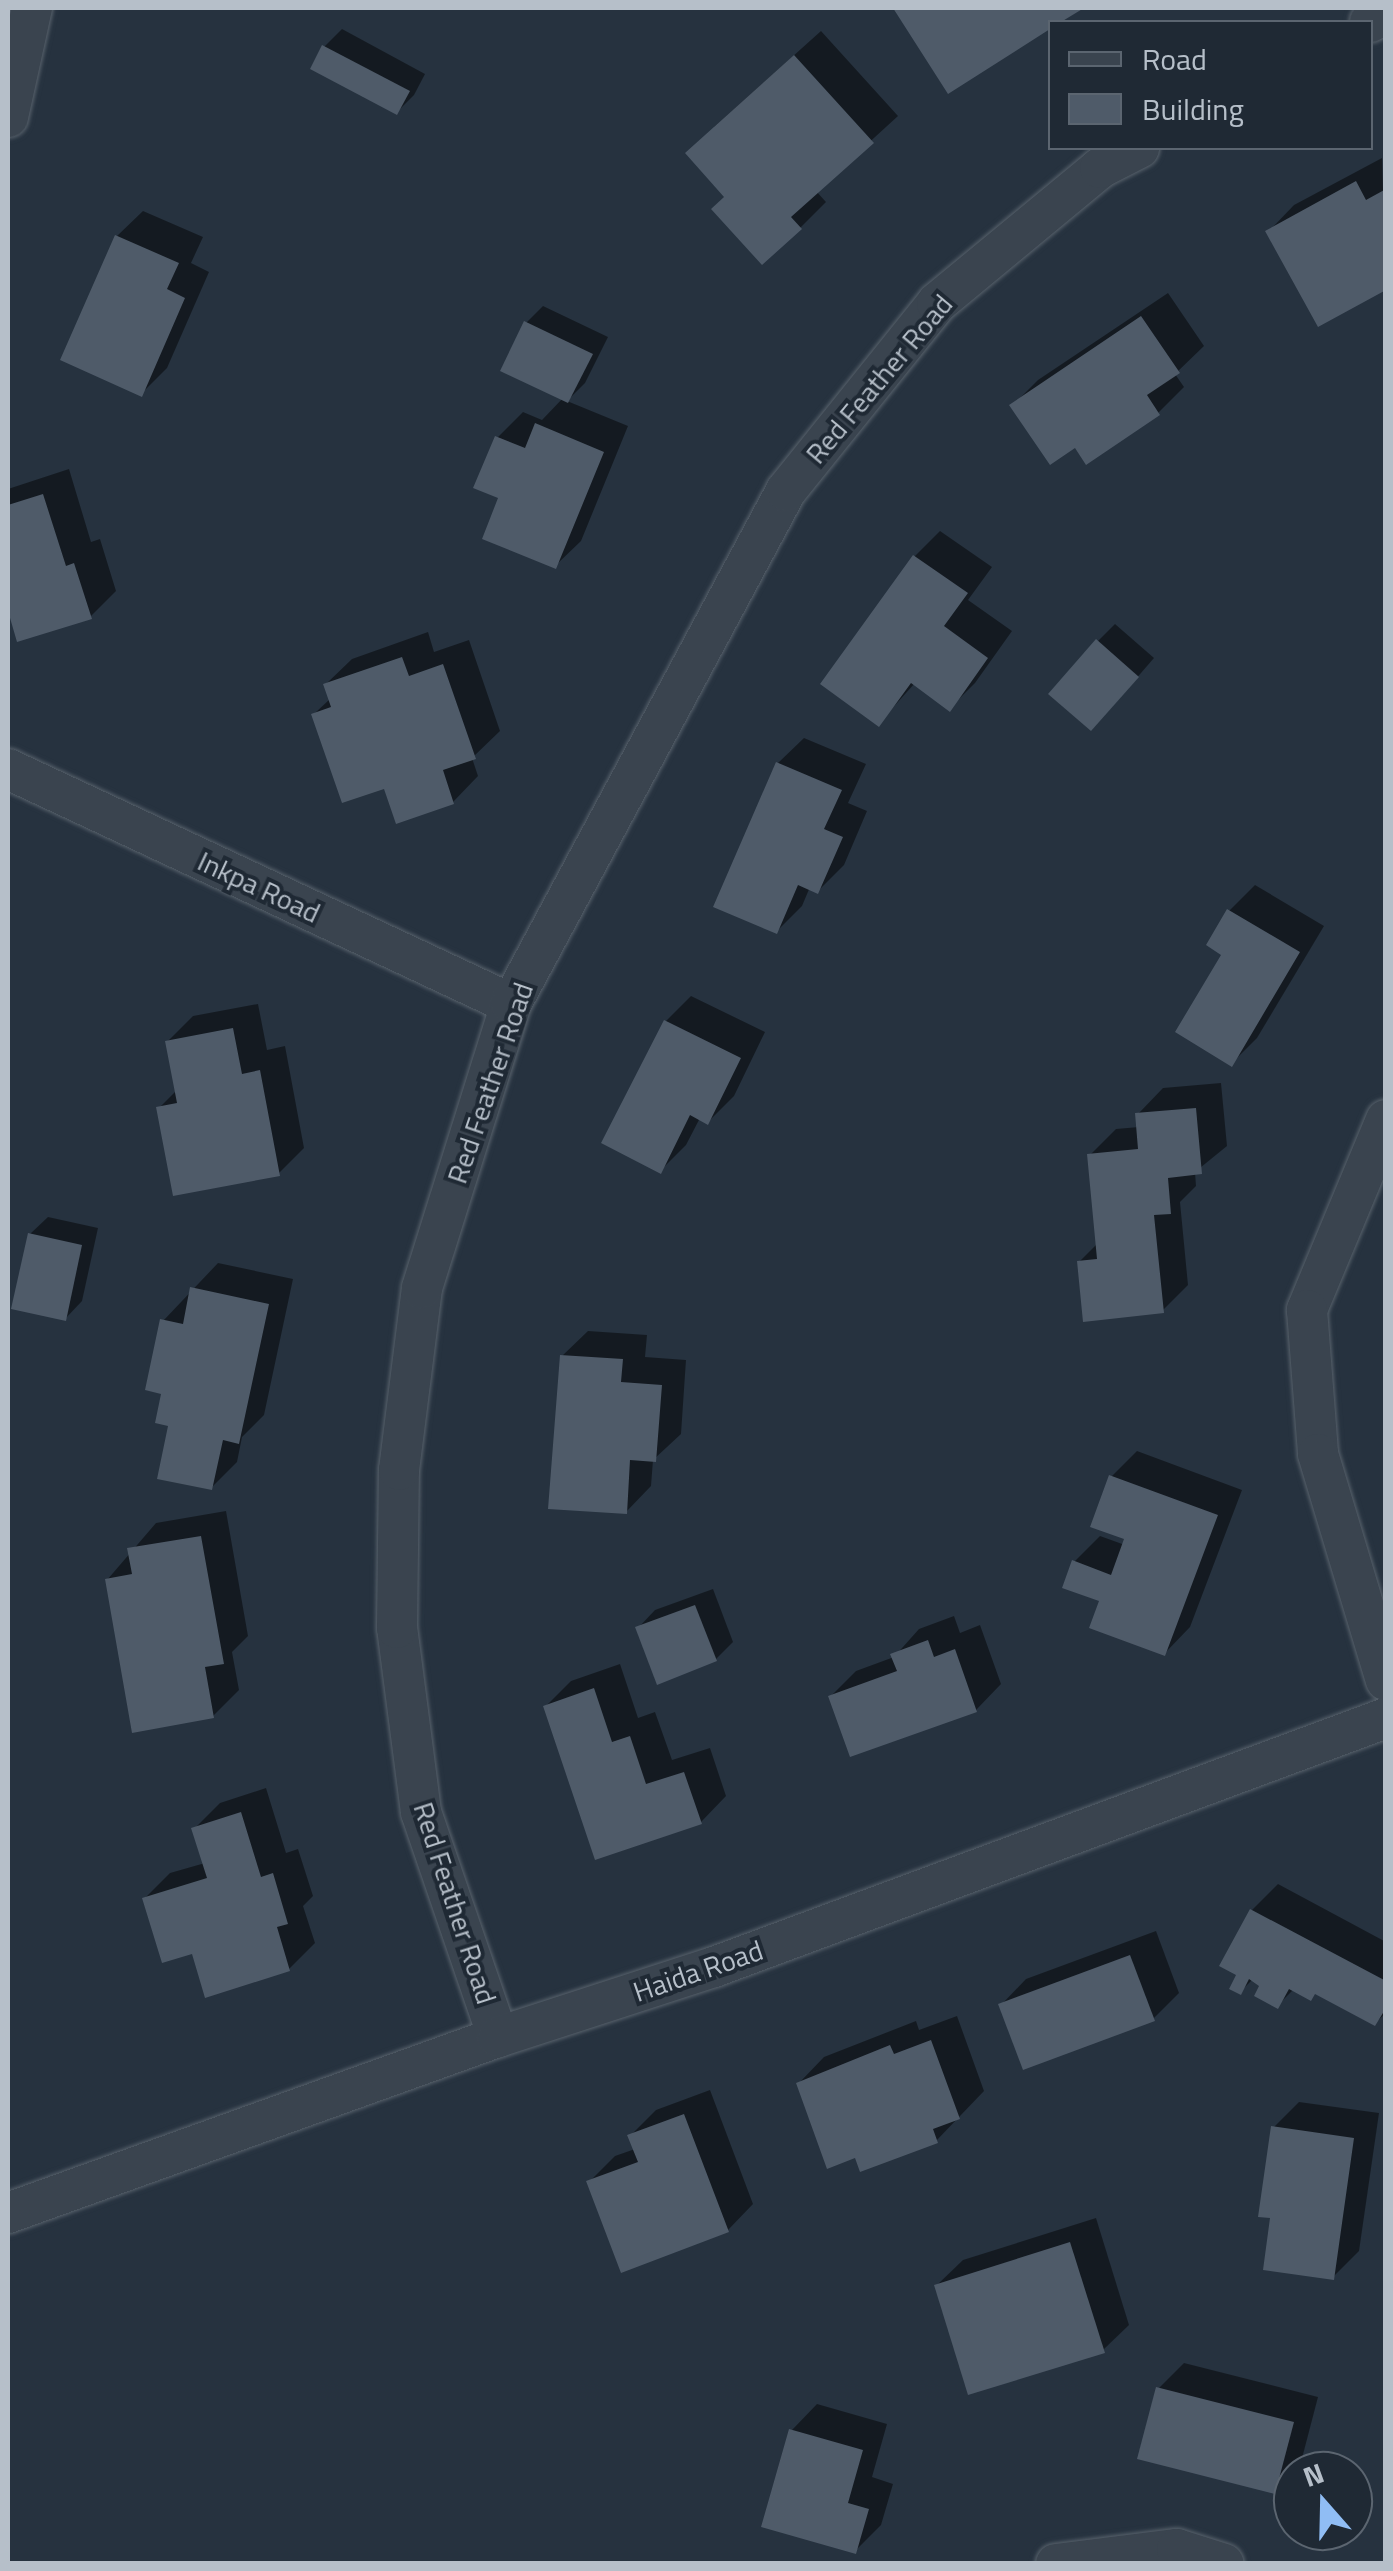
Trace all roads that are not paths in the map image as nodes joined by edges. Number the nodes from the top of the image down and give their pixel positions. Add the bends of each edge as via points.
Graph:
1 (32, 8) edge
2 (8, 118) edge
3 (1135, 150) edge
4 (8, 769) edge
5 (511, 1004) junction
6 (1386, 1120) edge
7 (1386, 1680) edge
8 (1386, 1718) edge
9 (498, 2037) junction
10 (8, 2212) edge
11 (1056, 2564) edge
12 (1224, 2564) edge

1 - 2 street
3 - 5 street, Red Feather Road via 1100,168 937,303 786,491
4 - 5 street, Inkpa Road
5 - 9 street, Red Feather Road via 422,1288 399,1470 397,1628 422,1812
6 - 7 street via 1307,1310 1318,1454
8 - 9 street, Haida Road via 714,1967
9 - 10 street, Haida Road
11 - 12 street via 1177,2550

